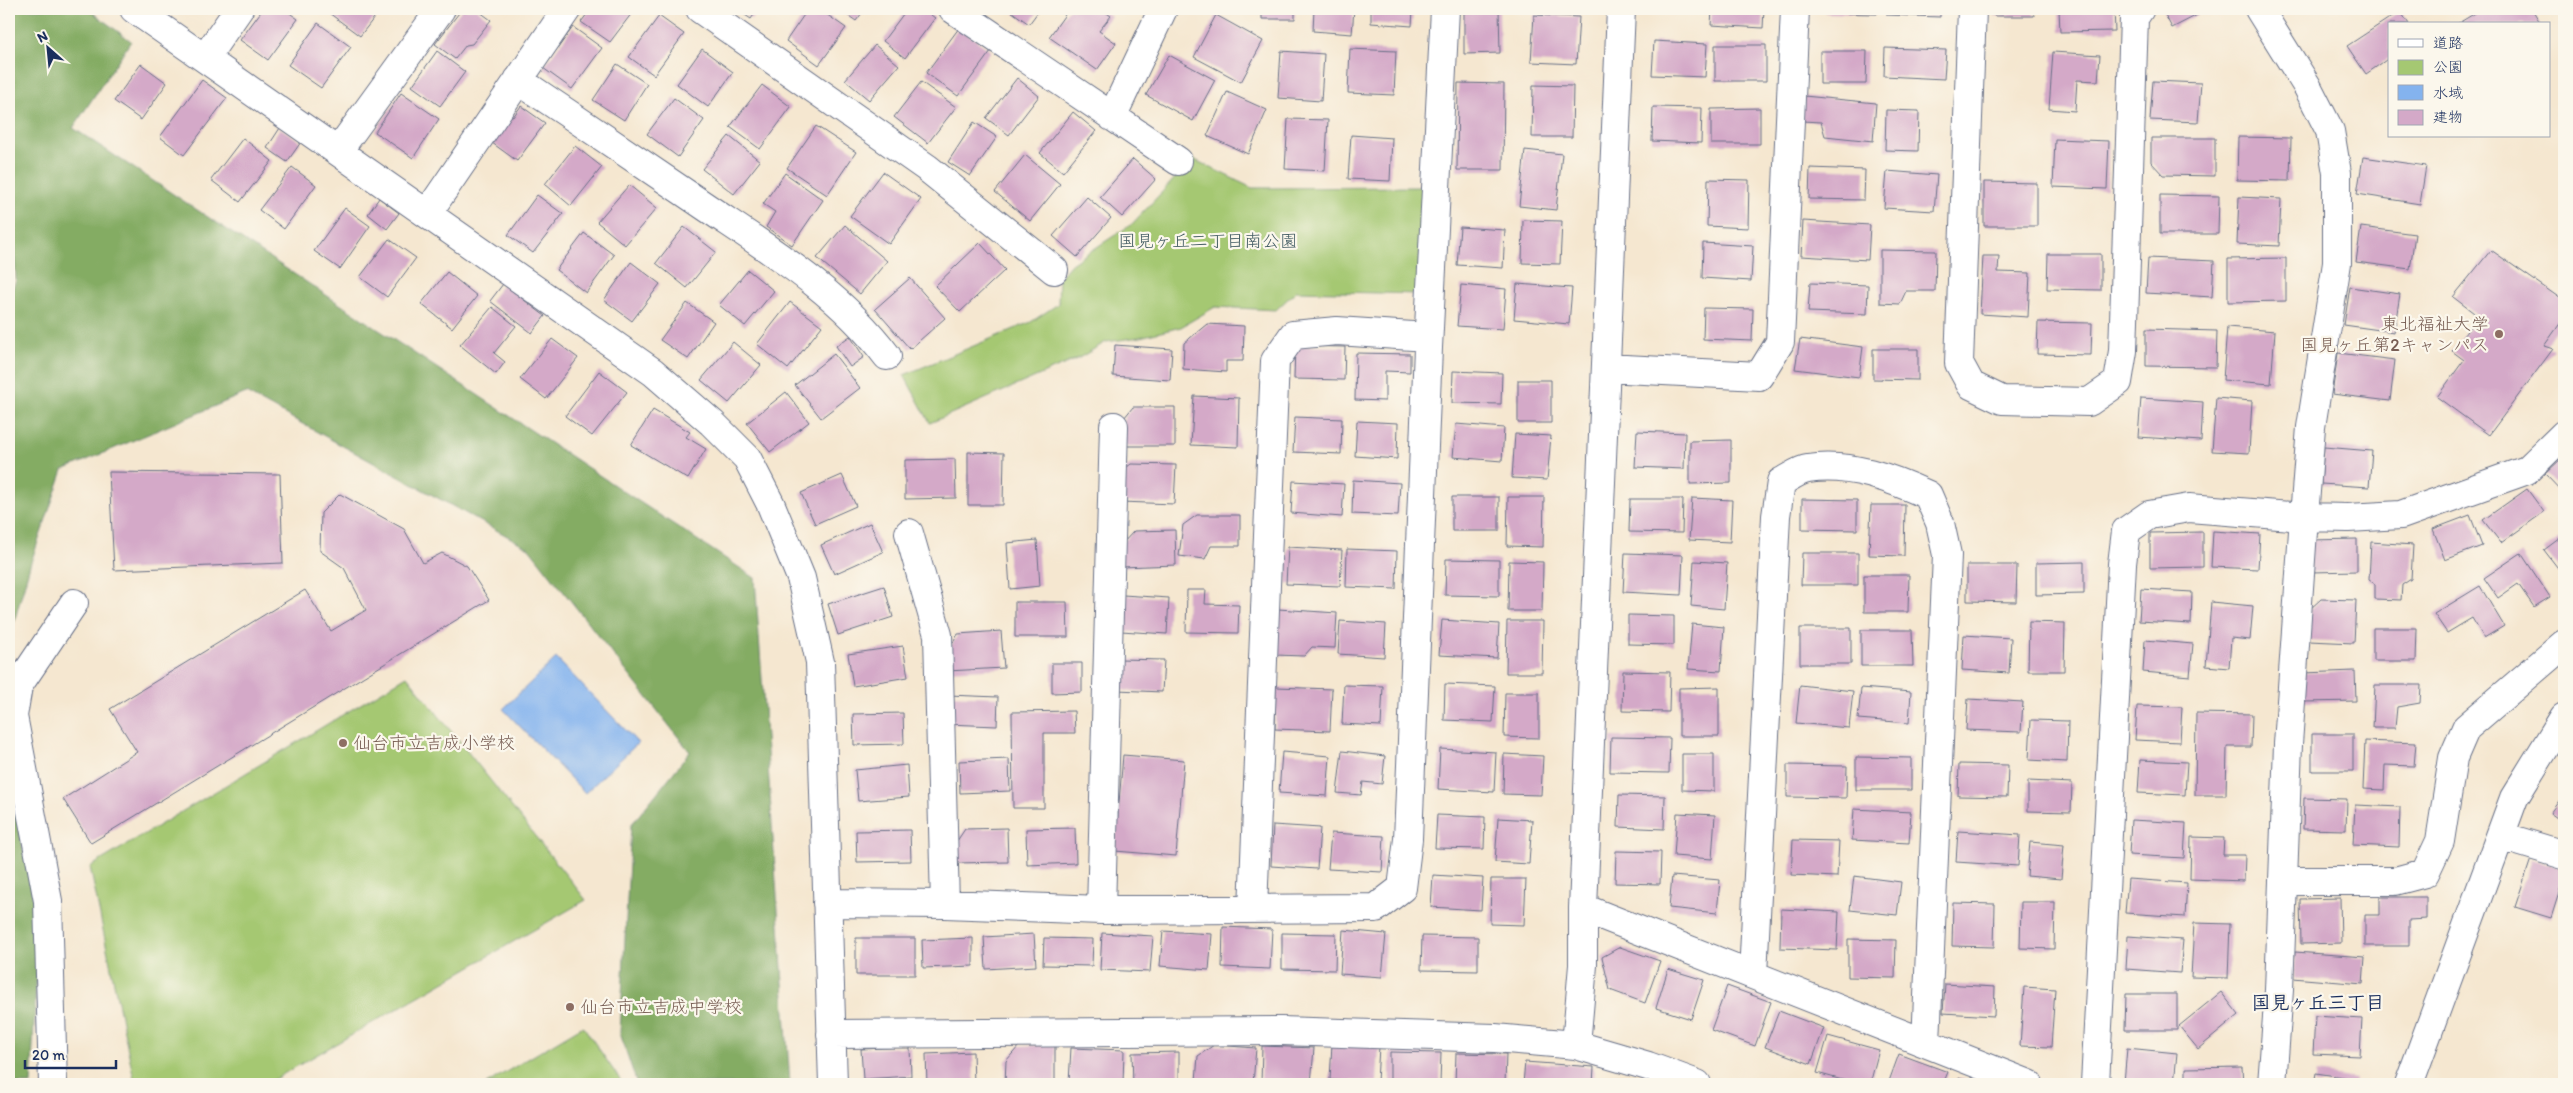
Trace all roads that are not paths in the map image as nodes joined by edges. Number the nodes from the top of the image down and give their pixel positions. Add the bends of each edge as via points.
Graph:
1 (134, 9) edge
2 (239, 9) edge
3 (441, 9) edge
4 (567, 9) edge
5 (700, 9) edge
6 (953, 9) edge
7 (1163, 9) edge
8 (1445, 9) edge
9 (1621, 9) edge
10 (1796, 9) edge
11 (1972, 9) edge
12 (2140, 9) edge
13 (2259, 9) edge
14 (205, 58) junction
15 (518, 80) junction
16 (1112, 117) junction
17 (338, 152) junction
18 (1178, 161) dead end
19 (427, 214) junction
20 (1054, 270) dead end
21 (1428, 337) junction
22 (886, 356) dead end
23 (1606, 368) junction
24 (1114, 426) dead end
25 (2564, 434) edge
26 (2304, 517) junction
27 (909, 533) dead end
28 (74, 603) dead end
29 (2564, 644) edge
30 (2564, 717) edge
31 (2501, 836) junction
32 (2564, 855) edge
33 (2283, 881) junction
34 (827, 903) junction
35 (945, 904) junction
36 (1583, 908) junction
37 (1253, 909) junction
38 (1101, 910) junction
39 (1753, 975) junction
40 (831, 1034) junction
41 (1926, 1043) junction
42 (1576, 1045) junction
43 (53, 1084) edge
44 (832, 1084) edge
45 (1697, 1084) edge
46 (2029, 1084) edge
47 (2095, 1084) edge
48 (2272, 1084) edge
49 (2409, 1084) edge

1 - 14 street
2 - 14 street
3 - 17 street
4 - 15 street
5 - 20 street via 927,168
6 - 16 street
7 - 16 street
8 - 21 street
9 - 23 street
10 - 23 street via 1780,342 1759,376
11 - 12 street via 1959,363 1971,386 2002,400 2089,402 2118,382 2123,351 2134,18
13 - 26 street via 2307,86 2330,131 2337,173 2337,263 2311,427
14 - 17 street
15 - 19 street
15 - 22 street via 784,260 832,297 871,335
16 - 18 street
17 - 19 street
19 - 34 street via 653,372 747,458 771,505 801,578 820,662
21 - 37 street via 1408,839 1402,888 1376,908
21 - 37 street via 1337,331 1293,334 1275,361
23 - 36 street
24 - 38 street
25 - 26 street via 2527,470 2401,515
26 - 33 street via 2288,744
26 - 47 street via 2189,508 2149,514 2126,531
27 - 35 street via 938,635
28 - 43 street via 18,686 13,716 48,901
29 - 33 street via 2466,728 2453,758 2440,841 2425,873 2396,881
30 - 31 street via 2514,798
31 - 32 street
31 - 49 street
33 - 48 street
34 - 35 street
34 - 40 street
35 - 38 street
36 - 39 street
36 - 42 street via 1583,965
37 - 38 street
39 - 41 street
39 - 41 street via 1780,482 1807,469 1838,468 1891,479 1928,496 1940,523 1947,555
40 - 42 street via 1281,1031 1495,1038
40 - 44 street
41 - 46 street
42 - 45 street

